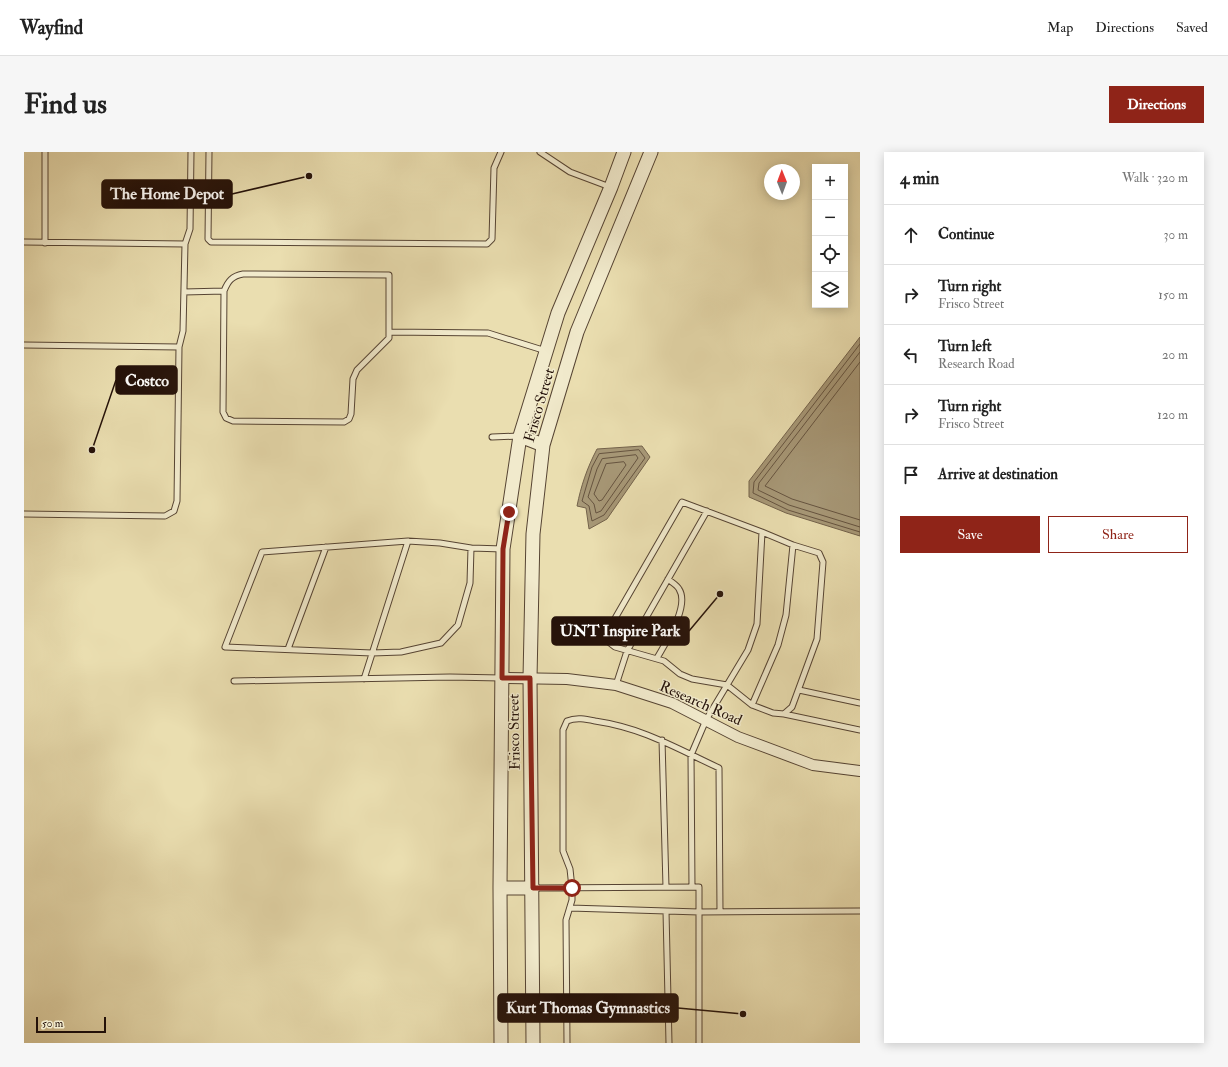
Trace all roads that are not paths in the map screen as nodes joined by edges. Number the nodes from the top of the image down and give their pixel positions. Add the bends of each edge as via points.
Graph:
1 (45, 152) edge
2 (191, 152) edge
3 (209, 152) edge
4 (501, 152) edge
5 (540, 152) edge
6 (624, 152) edge
7 (652, 152) edge
8 (611, 187) junction
9 (24, 242) edge
10 (45, 243) junction
11 (185, 244) junction
12 (224, 291) junction
13 (184, 292) junction
14 (389, 332) junction
15 (24, 345) edge
16 (179, 347) junction
17 (546, 351) junction
18 (520, 436) junction
19 (492, 437) dead end
20 (543, 445) junction
21 (707, 511) junction
22 (24, 514) edge
23 (762, 532) junction
24 (408, 541) junction
25 (793, 545) junction
26 (326, 547) junction
27 (471, 548) junction
28 (503, 549) junction
29 (668, 579) junction
30 (288, 650) junction
31 (627, 651) junction
32 (372, 652) junction
33 (657, 658) junction
34 (502, 678) junction
35 (530, 678) junction
36 (364, 679) junction
37 (234, 681) dead end
38 (616, 685) junction
39 (727, 685) junction
40 (799, 690) junction
41 (860, 703) edge
42 (752, 705) junction
43 (784, 714) junction
44 (706, 720) junction
45 (860, 730) edge
46 (662, 740) junction
47 (691, 755) junction
48 (860, 771) edge
49 (666, 887) junction
50 (692, 887) junction
51 (500, 888) junction
52 (533, 888) junction
53 (572, 888) junction
54 (570, 908) junction
55 (666, 911) junction
56 (860, 911) edge
57 (699, 912) junction
58 (720, 912) junction
59 (501, 1043) edge
60 (533, 1043) edge
61 (567, 1043) edge
62 (669, 1043) edge
63 (699, 1043) edge

1 - 10 lane
2 - 11 lane via 190,229
3 - 4 lane via 210,242 479,244 487,244 492,239 494,168
5 - 8 lane via 570,172
6 - 8 street, Frisco Street
7 - 20 street, Frisco Street via 577,332
8 - 17 street, Frisco Street via 558,313
9 - 10 lane
10 - 11 lane
11 - 13 lane
12 - 13 lane
12 - 14 lane via 235,276 243,274 389,275
12 - 14 lane via 223,412 226,418 233,421 344,422 351,414 353,379 357,370 389,338
13 - 16 lane via 184,331
14 - 17 lane via 488,333
15 - 16 lane
16 - 22 lane via 178,502 174,511 165,516
17 - 18 street, Frisco Street
18 - 19 lane
18 - 20 street
18 - 28 street, Frisco Street
20 - 35 street, Frisco Street via 533,534
21 - 23 lane
21 - 29 lane
21 - 31 lane via 682,502 608,628 606,640 610,645
23 - 25 lane
23 - 39 lane via 757,624 748,650
24 - 26 lane
24 - 27 lane
24 - 32 lane
25 - 40 lane via 819,553 824,562 817,639
25 - 42 lane via 786,615 778,645
26 - 30 lane
26 - 30 lane via 262,552 225,647
27 - 28 lane
27 - 32 lane via 470,583 458,625 441,643 401,652
28 - 34 street, Frisco Street
29 - 31 lane
29 - 33 lane via 679,588 682,601 680,613
30 - 32 lane
31 - 33 lane
31 - 38 lane
32 - 36 lane
33 - 39 lane via 680,674
34 - 35 street, Research Road
34 - 36 lane
34 - 51 street, Frisco Street
35 - 38 street, Research Road via 567,679
35 - 52 street, Frisco Street
36 - 37 lane
38 - 44 street, Research Road via 672,703
39 - 42 lane
39 - 44 lane
40 - 41 lane
40 - 43 lane via 792,707
42 - 43 lane via 773,713
43 - 45 lane
44 - 47 lane
44 - 48 street, Research Road via 738,736 813,765
46 - 47 lane
46 - 49 lane
46 - 53 lane via 613,723 580,718 571,719 565,724 563,851 570,870
47 - 50 lane
47 - 58 lane via 718,768
49 - 50 lane
49 - 53 lane
50 - 57 lane via 699,887
51 - 52 street
51 - 59 street, Frisco Street
52 - 53 lane
52 - 60 street, Frisco Street
53 - 54 lane
54 - 55 lane
54 - 61 lane via 566,920
55 - 57 lane
55 - 62 lane
56 - 58 lane
57 - 58 lane
57 - 63 lane

